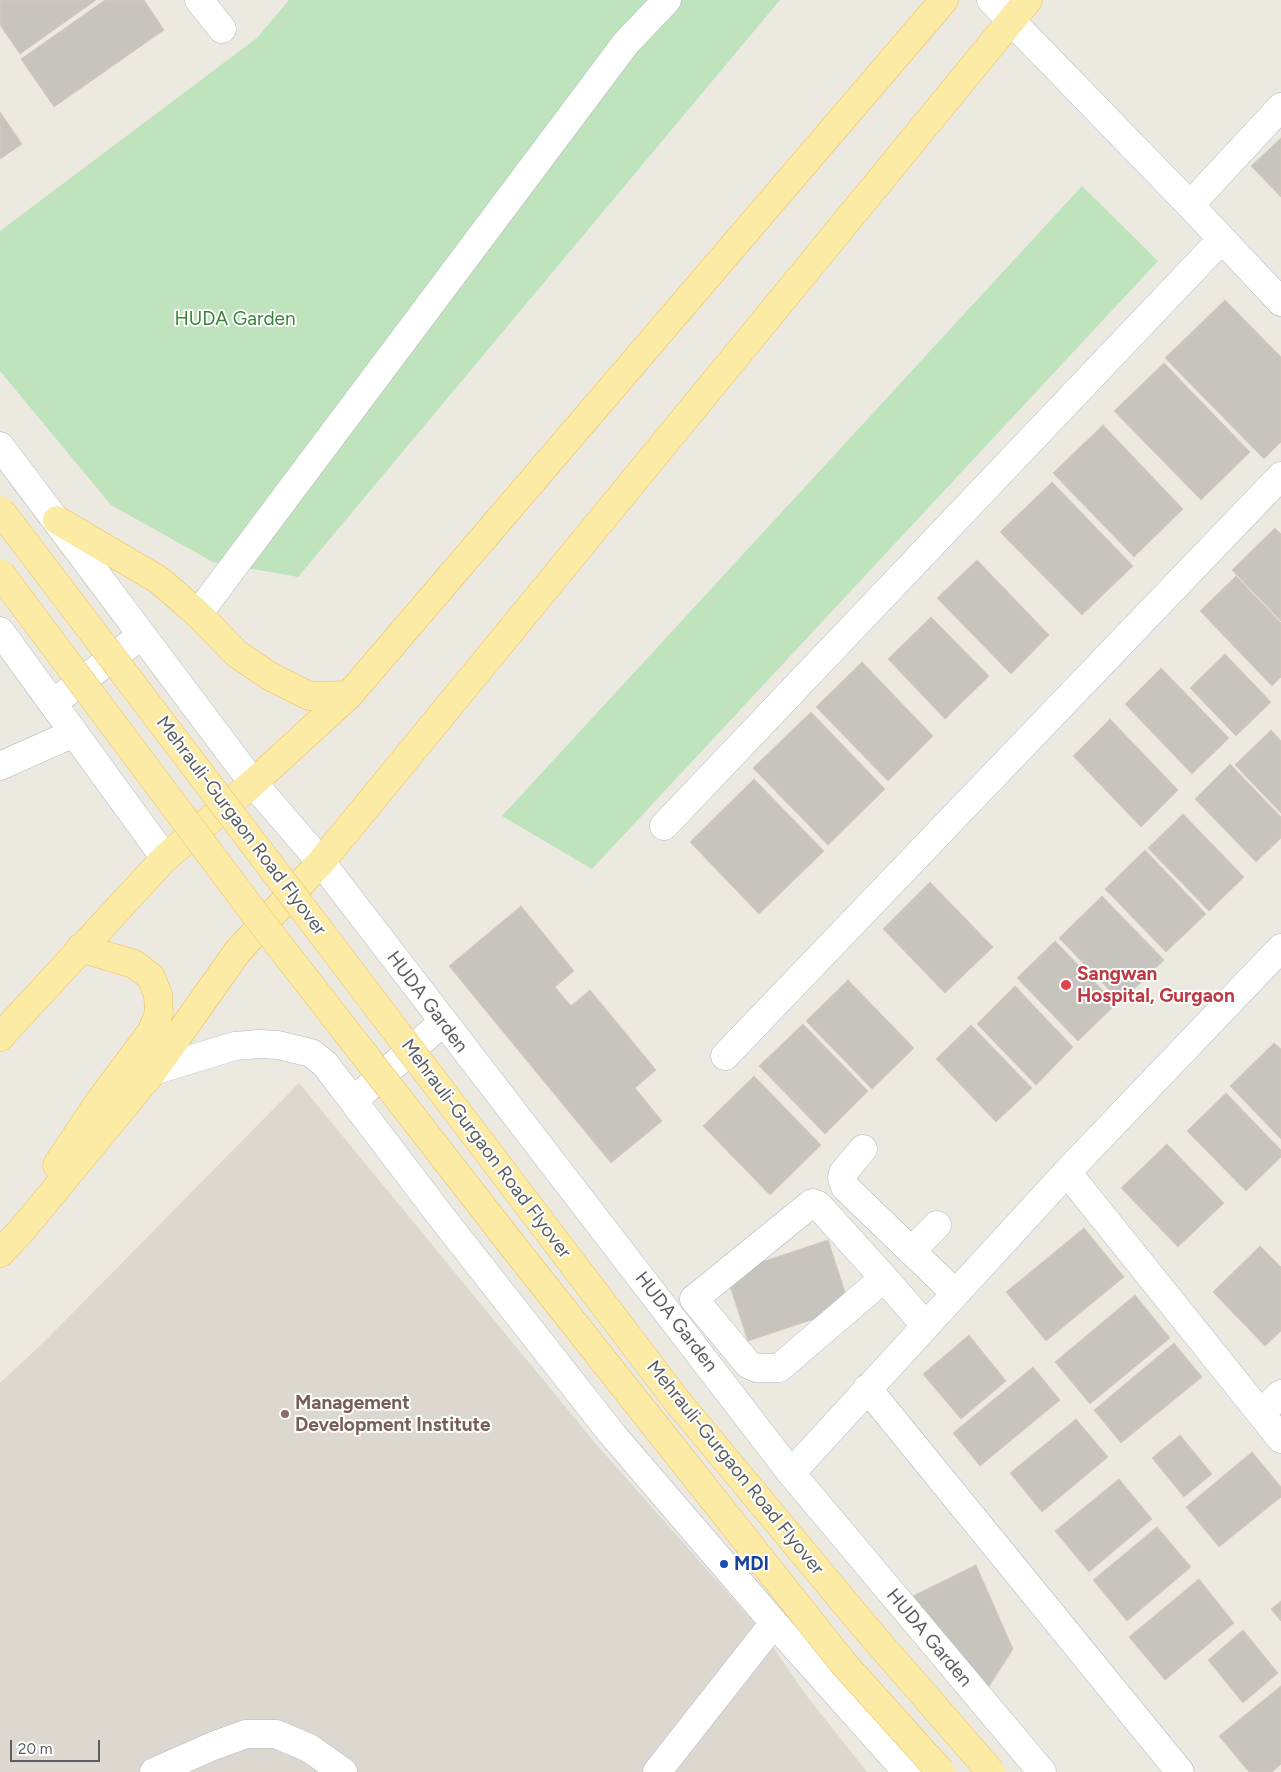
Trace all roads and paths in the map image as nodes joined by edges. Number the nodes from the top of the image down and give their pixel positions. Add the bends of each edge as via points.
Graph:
1 (199, 0) edge
2 (667, 0) edge
3 (944, 0) edge
4 (991, 0) edge
5 (1019, 10) edge
6 (222, 29) dead end
7 (1281, 107) edge
8 (1190, 205) junction
9 (1221, 240) junction
10 (1281, 302) edge
11 (0, 446) edge
12 (1281, 476) edge
13 (0, 510) edge
14 (58, 520) junction
15 (0, 573) edge
16 (198, 614) junction
17 (0, 631) edge
18 (142, 635) junction
19 (348, 695) junction
20 (53, 703) junction
21 (74, 733) junction
22 (0, 766) edge
23 (253, 784) junction
24 (664, 826) dead end
25 (165, 858) junction
26 (321, 862) junction
27 (80, 948) junction
28 (1281, 948) edge
29 (442, 1022) junction
30 (0, 1037) edge
31 (725, 1056) dead end
32 (153, 1071) junction
33 (353, 1101) junction
34 (863, 1149) dead end
35 (1067, 1172) junction
36 (937, 1225) dead end
37 (22, 1230) junction
38 (911, 1251) junction
39 (0, 1253) edge
40 (884, 1278) junction
41 (955, 1293) junction
42 (925, 1325) junction
43 (780, 1368) junction
44 (867, 1388) junction
45 (1281, 1394) edge
46 (740, 1404) junction
47 (1261, 1413) junction
48 (1281, 1439) edge
49 (791, 1473) junction
50 (774, 1623) junction
51 (154, 1772) edge
52 (343, 1772) edge
53 (658, 1772) edge
54 (908, 1772) edge
55 (941, 1772) edge
56 (991, 1772) edge
57 (1042, 1772) edge
58 (1180, 1772) edge

1 - 6 street
2 - 16 street via 626,43
3 - 19 main road
4 - 5 street
5 - 8 street
5 - 26 main road
7 - 8 street
8 - 9 street
9 - 10 street
9 - 24 street
11 - 14 street, HUDA Garden
12 - 31 street
13 - 56 main road, Mehrauli-Gurgaon Road Flyover, bridge via 677,1401
14 - 16 main road via 159,580
14 - 18 street, HUDA Garden
15 - 55 main road, Mehrauli-Gurgaon Road Flyover, bridge via 258,918 528,1265 843,1663
16 - 19 main road via 237,654 271,677 309,696
17 - 20 street
18 - 20 street
18 - 23 street, HUDA Garden
19 - 23 main road
20 - 21 street
21 - 22 street
21 - 25 street
23 - 25 main road
23 - 26 street, HUDA Garden
25 - 27 main road
26 - 29 street, HUDA Garden
26 - 32 main road via 238,951
27 - 30 main road
27 - 37 main road via 134,964 151,977 158,995 159,1013 152,1031 70,1143
28 - 35 street
29 - 33 street
29 - 46 street, HUDA Garden
32 - 33 street via 235,1046 278,1045 311,1053 325,1064
32 - 37 main road
33 - 50 street via 612,1434
34 - 38 street via 843,1173 845,1188
35 - 41 street
35 - 47 street
36 - 38 street
37 - 39 main road
38 - 41 street
40 - 42 street
40 - 43 street
40 - 43 street via 818,1205 812,1203 694,1300 748,1364 761,1369
41 - 42 street
42 - 44 street
43 - 46 street
44 - 49 street
44 - 58 street
45 - 47 street
46 - 49 street, HUDA Garden
47 - 48 street
49 - 57 street, HUDA Garden
50 - 53 street
50 - 54 street
51 - 52 street via 246,1734 276,1734 309,1748

